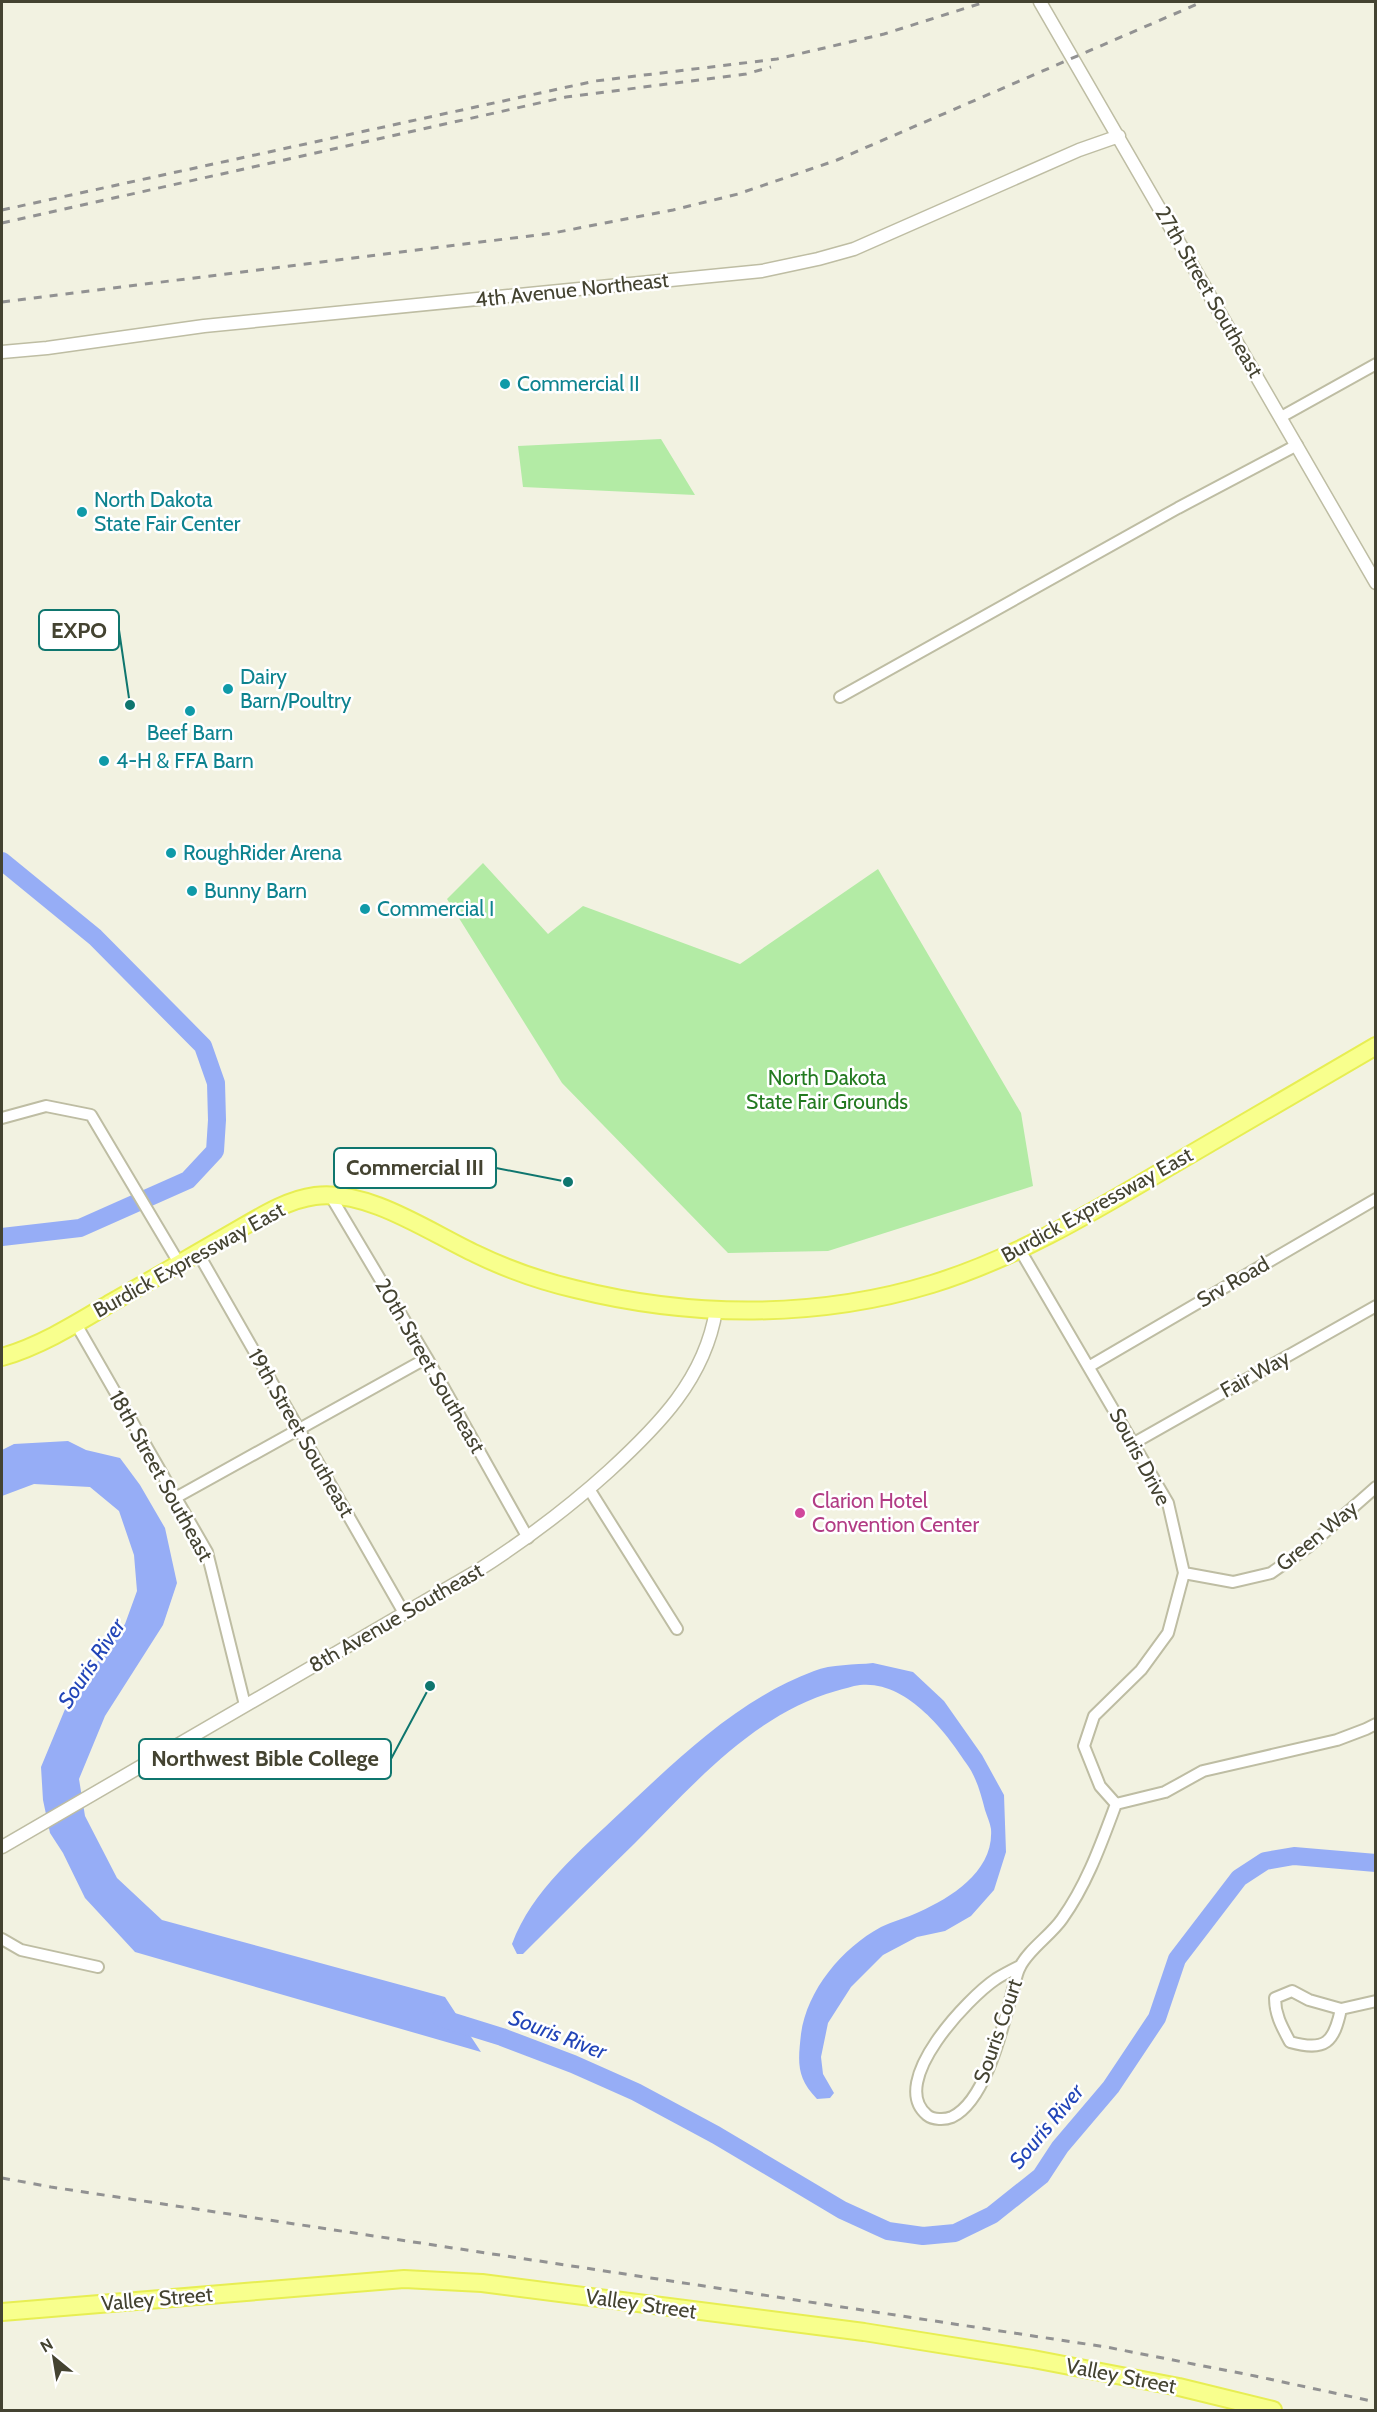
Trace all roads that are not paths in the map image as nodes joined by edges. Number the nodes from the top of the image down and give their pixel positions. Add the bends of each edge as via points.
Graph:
1 (1041, 2) edge
2 (1119, 136) junction
3 (2, 352) edge
4 (1376, 364) edge
5 (1281, 417) junction
6 (1297, 445) junction
7 (1376, 583) edge
8 (840, 697) dead end
9 (1376, 1046) edge
10 (2, 1105) edge
11 (3, 1117) edge
12 (330, 1195) junction
13 (1376, 1199) edge
14 (1020, 1250) junction
15 (198, 1253) junction
16 (179, 1263) junction
17 (627, 1300) dead end
18 (653, 1304) junction
19 (1376, 1306) edge
20 (716, 1310) junction
21 (76, 1324) junction
22 (2, 1357) edge
23 (427, 1358) junction
24 (1089, 1366) junction
25 (299, 1429) junction
26 (1134, 1443) junction
27 (1376, 1487) edge
28 (589, 1489) junction
29 (177, 1497) junction
30 (528, 1538) junction
31 (1184, 1573) junction
32 (404, 1613) junction
33 (677, 1629) dead end
34 (245, 1705) junction
35 (1376, 1724) edge
36 (1116, 1804) junction
37 (2, 1847) edge
38 (2, 1939) edge
39 (1020, 1966) junction
40 (98, 1967) dead end
41 (1376, 2001) edge
42 (1341, 2009) junction
43 (2, 2312) edge
44 (1273, 2410) edge

1 - 2 street, 27th Street Southeast
2 - 3 street, 4th Avenue Northeast via 854,249 762,271 204,326
2 - 5 street, 27th Street Southeast
4 - 5 street
5 - 6 street, 27th Street Southeast
6 - 7 street, 27th Street Southeast
6 - 8 street
9 - 14 main road, Burdick Expressway East via 1102,1207
10 - 11 street
11 - 16 street via 46,1106 91,1115
12 - 15 main road, Burdick Expressway East via 296,1201
12 - 18 main road, Burdick Expressway East via 367,1202 516,1272 581,1291
12 - 23 street, 20th Street Southeast
13 - 24 street, Srv Road
14 - 20 main road, Burdick Expressway East via 932,1284 876,1298 829,1306
14 - 24 street, Souris Drive
15 - 16 main road, Burdick Expressway East
15 - 25 street, 19th Street Southeast
16 - 21 main road, Burdick Expressway East
17 - 18 main road, Burdick Expressway East
18 - 20 main road, Burdick Expressway East
19 - 26 street, Fair Way
20 - 28 street, 8th Avenue Southeast via 713,1330 684,1392 645,1437
21 - 22 main road, Burdick Expressway East via 37,1345
21 - 29 street, 18th Street Southeast
23 - 25 street
23 - 30 street, 20th Street Southeast
24 - 26 street, Souris Drive
25 - 29 street
25 - 32 street, 19th Street Southeast
26 - 31 street, Souris Drive via 1168,1503
27 - 31 street, Green Way via 1308,1547 1271,1573 1233,1582
28 - 30 street, 8th Avenue Southeast
28 - 33 street
29 - 34 street, 18th Street Southeast via 207,1552
30 - 32 street, 8th Avenue Southeast
31 - 36 street, Souris Drive via 1168,1633 1141,1670 1094,1716 1084,1746 1100,1786
32 - 34 street, 8th Avenue Southeast
34 - 37 street, 8th Avenue Southeast
35 - 36 street via 1337,1740 1203,1771 1165,1792
36 - 39 street, Souris Court via 1094,1863 1062,1919
38 - 40 street via 21,1950
39 - 39 street, Souris Court via 984,2081 954,2116 942,2120 928,2116 918,2104 916,2085 927,2056 942,2032 995,1980
41 - 42 street
42 - 42 street via 1292,1991 1275,1998 1275,2011 1290,2042 1306,2047 1323,2045 1336,2032
43 - 44 main road, Valley Street via 352,2282 404,2279 482,2283 864,2332 1033,2359

